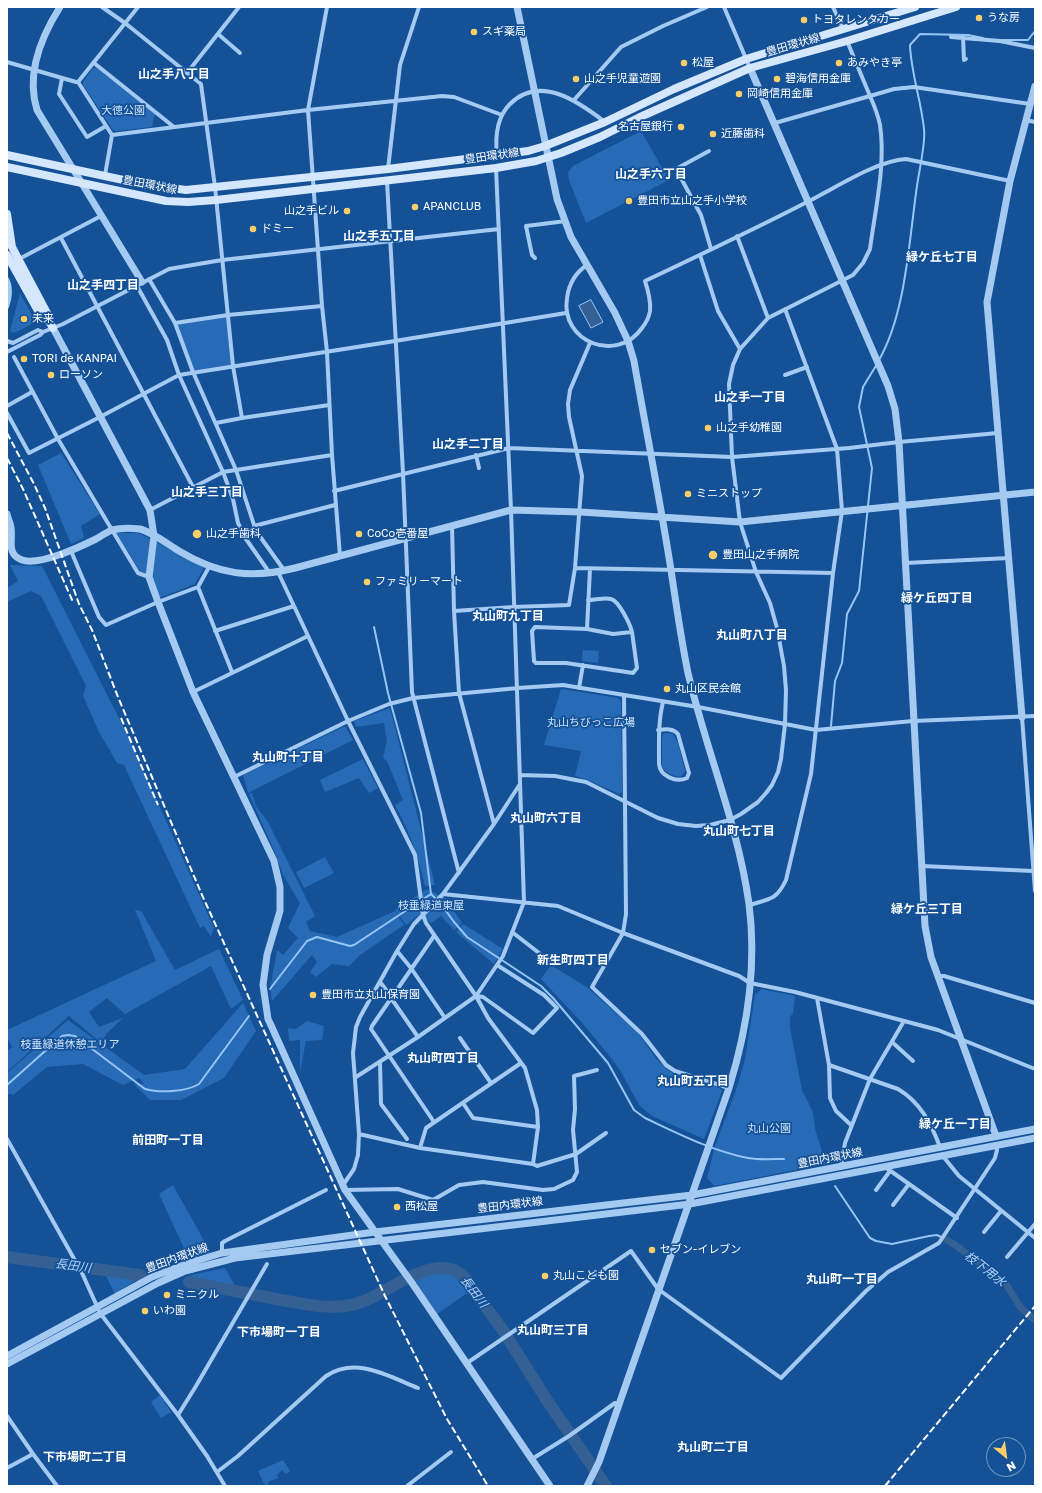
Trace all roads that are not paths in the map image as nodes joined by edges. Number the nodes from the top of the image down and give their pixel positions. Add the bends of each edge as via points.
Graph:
1 (60, 7) edge
2 (102, 7) edge
3 (138, 7) edge
4 (239, 7) edge
5 (327, 7) edge
6 (419, 7) edge
7 (517, 7) edge
8 (707, 7) edge
9 (724, 7) edge
10 (833, 7) edge
11 (915, 7) edge
12 (956, 7) edge
13 (125, 23) junction
14 (843, 29) junction
15 (218, 34) junction
16 (952, 37) dead end
17 (964, 37) junction
18 (847, 41) junction
19 (1035, 48) edge
20 (240, 53) dead end
21 (746, 58) junction
22 (966, 59) dead end
23 (7, 62) edge
24 (94, 62) junction
25 (750, 68) junction
26 (33, 69) junction
27 (187, 73) junction
28 (62, 78) junction
29 (78, 82) junction
30 (1035, 86) edge
31 (534, 91) junction
32 (870, 96) junction
33 (574, 100) junction
34 (396, 101) junction
35 (1030, 104) junction
36 (308, 110) junction
37 (502, 114) junction
38 (1026, 120) junction
39 (605, 122) junction
40 (1035, 122) edge
41 (206, 123) junction
42 (775, 123) junction
43 (106, 126) junction
44 (174, 127) junction
45 (112, 135) junction
46 (545, 146) junction
47 (709, 151) dead end
48 (7, 155) edge
49 (497, 156) junction
50 (548, 158) junction
51 (881, 165) junction
52 (7, 167) edge
53 (496, 168) junction
54 (73, 169) junction
55 (388, 169) junction
56 (105, 175) junction
57 (313, 177) junction
58 (387, 181) junction
59 (1010, 181) junction
60 (81, 183) junction
61 (215, 187) junction
62 (314, 189) junction
63 (216, 200) junction
64 (808, 202) junction
65 (7, 214) edge
66 (101, 216) junction
67 (566, 221) junction
68 (499, 229) junction
69 (737, 236) junction
70 (61, 238) junction
71 (390, 241) junction
72 (319, 249) junction
73 (711, 249) junction
74 (7, 255) edge
75 (700, 255) junction
76 (535, 258) dead end
77 (19, 259) junction
78 (222, 260) junction
79 (586, 265) junction
80 (7, 279) edge
81 (842, 281) junction
82 (143, 282) junction
83 (8, 295) edge
84 (322, 306) junction
85 (7, 307) edge
86 (96, 307) junction
87 (785, 309) junction
88 (566, 313) junction
89 (228, 315) junction
90 (768, 318) junction
91 (174, 323) junction
92 (504, 323) junction
93 (50, 325) junction
94 (42, 332) junction
95 (7, 341) edge
96 (395, 341) junction
97 (628, 341) junction
98 (590, 343) junction
99 (7, 348) edge
100 (15, 348) junction
101 (740, 349) junction
102 (7, 352) edge
103 (326, 352) junction
104 (14, 357) dead end
105 (233, 366) junction
106 (807, 367) junction
107 (193, 372) junction
108 (179, 374) junction
109 (785, 375) dead end
110 (32, 392) junction
111 (143, 394) junction
112 (329, 405) junction
113 (7, 406) edge
114 (7, 413) edge
115 (100, 417) junction
116 (242, 418) junction
117 (216, 423) junction
118 (998, 433) junction
119 (58, 439) junction
120 (899, 442) junction
121 (508, 448) junction
122 (837, 449) junction
123 (576, 451) junction
124 (650, 454) junction
125 (332, 455) junction
126 (476, 456) junction
127 (732, 457) junction
128 (479, 468) dead end
129 (236, 470) junction
130 (223, 472) junction
131 (403, 473) junction
132 (193, 487) junction
133 (334, 491) junction
134 (1035, 492) edge
135 (1005, 495) junction
136 (335, 505) junction
137 (903, 505) junction
138 (150, 510) junction
139 (511, 510) junction
140 (842, 511) junction
141 (580, 512) junction
142 (7, 514) edge
143 (661, 517) junction
144 (740, 522) junction
145 (452, 525) junction
146 (254, 526) junction
147 (112, 530) junction
148 (154, 536) junction
149 (406, 538) junction
150 (71, 551) junction
151 (340, 556) junction
152 (1010, 558) junction
153 (905, 563) junction
154 (209, 567) junction
155 (575, 568) junction
156 (590, 569) junction
157 (671, 570) junction
158 (281, 571) junction
159 (756, 572) junction
160 (833, 572) junction
161 (269, 573) junction
162 (149, 577) junction
163 (198, 587) junction
164 (588, 600) junction
165 (158, 602) junction
166 (294, 606) junction
167 (514, 607) junction
168 (454, 611) junction
169 (587, 629) junction
170 (215, 630) junction
171 (632, 632) junction
172 (308, 636) junction
173 (583, 665) junction
174 (232, 672) junction
175 (518, 688) junction
176 (579, 688) junction
177 (193, 692) junction
178 (459, 694) junction
179 (624, 695) junction
180 (413, 698) junction
181 (663, 702) junction
182 (698, 707) junction
183 (1022, 716) junction
184 (1035, 716) edge
185 (348, 721) junction
186 (913, 721) junction
187 (785, 724) junction
188 (658, 730) junction
189 (816, 730) junction
190 (234, 776) junction
191 (520, 776) junction
192 (520, 784) junction
193 (626, 801) junction
194 (730, 820) junction
195 (494, 824) junction
196 (921, 866) junction
197 (1033, 871) junction
198 (459, 873) junction
199 (1035, 891) edge
200 (442, 895) junction
201 (524, 902) junction
202 (749, 905) junction
203 (423, 915) junction
204 (512, 932) junction
205 (623, 933) junction
206 (434, 936) junction
207 (397, 950) junction
208 (552, 963) dead end
209 (498, 964) junction
210 (411, 968) junction
211 (938, 976) junction
212 (380, 982) junction
213 (750, 983) junction
214 (476, 996) junction
215 (391, 998) junction
216 (817, 998) junction
217 (1035, 1002) edge
218 (446, 1018) junction
219 (904, 1021) junction
220 (418, 1037) junction
221 (460, 1038) dead end
222 (961, 1039) junction
223 (892, 1042) junction
224 (390, 1056) junction
225 (913, 1061) dead end
226 (380, 1062) junction
227 (521, 1063) junction
228 (829, 1065) junction
229 (1035, 1069) edge
230 (597, 1070) dead end
231 (356, 1077) junction
232 (870, 1079) junction
233 (491, 1083) junction
234 (729, 1088) junction
235 (462, 1103) junction
236 (434, 1122) junction
237 (851, 1125) junction
238 (538, 1127) junction
239 (1035, 1129) edge
240 (606, 1133) dead end
241 (359, 1134) junction
242 (996, 1136) junction
243 (1035, 1138) edge
244 (7, 1139) edge
245 (407, 1139) dead end
246 (995, 1144) junction
247 (940, 1147) junction
248 (420, 1148) junction
249 (576, 1154) junction
250 (942, 1155) junction
251 (534, 1164) junction
252 (841, 1167) junction
253 (887, 1169) junction
254 (909, 1184) junction
255 (344, 1187) junction
256 (326, 1190) dead end
257 (876, 1190) dead end
258 (975, 1190) junction
259 (692, 1195) junction
260 (690, 1204) junction
261 (893, 1205) dead end
262 (1001, 1211) junction
263 (957, 1218) junction
264 (1035, 1224) edge
265 (375, 1232) junction
266 (984, 1232) dead end
267 (1028, 1232) junction
268 (1035, 1238) edge
269 (381, 1240) junction
270 (222, 1253) junction
271 (1007, 1257) dead end
272 (266, 1264) dead end
273 (658, 1290) junction
274 (99, 1310) junction
275 (7, 1356) edge
276 (7, 1364) edge
277 (467, 1364) junction
278 (418, 1388) dead end
279 (618, 1405) junction
280 (178, 1415) junction
281 (7, 1416) edge
282 (451, 1452) dead end
283 (33, 1454) junction
284 (532, 1459) junction
285 (7, 1468) edge
286 (217, 1472) junction
287 (57, 1486) edge
288 (225, 1486) edge
289 (407, 1486) edge
290 (550, 1486) edge
291 (587, 1486) edge

1 - 26 street via 44,36
2 - 13 street
3 - 13 street
4 - 15 street
5 - 36 street
6 - 34 street via 400,65
7 - 31 street
8 - 33 street via 621,47
9 - 21 street
10 - 14 street
11 - 14 main road, 豊田環状線
12 - 18 main road, 豊田環状線
13 - 24 street
13 - 27 street
14 - 21 main road, 豊田環状線
15 - 20 street
15 - 27 street
16 - 17 street
17 - 19 street
17 - 22 street via 964,60
18 - 25 main road, 豊田環状線
18 - 32 street
21 - 25 street
21 - 39 main road, 豊田環状線
23 - 26 street
24 - 29 street
24 - 44 street
25 - 42 street
25 - 50 main road, 豊田環状線
26 - 28 street
26 - 54 street via 36,110
27 - 41 street via 201,84
28 - 29 street
28 - 43 street via 59,94 87,137
29 - 43 street
30 - 35 street
31 - 33 street via 559,94
31 - 37 street via 522,94
31 - 46 street
32 - 35 street via 894,89 914,87
32 - 42 street
32 - 51 street via 880,125
33 - 39 street
34 - 36 street
34 - 37 street via 432,96 454,97
34 - 55 street
35 - 38 street
36 - 41 street
36 - 57 street
37 - 49 street via 498,124
38 - 40 street
38 - 59 street
39 - 46 main road, 豊田環状線
41 - 44 street
41 - 61 street
42 - 64 street
43 - 45 street
44 - 45 street
45 - 56 street
46 - 49 main road, 豊田環状線
46 - 50 street
47 - 73 street via 676,170 701,215
48 - 54 main road, 豊田環状線
49 - 55 main road, 豊田環状線
50 - 53 main road, 豊田環状線
50 - 67 street via 556,195
51 - 59 street via 906,159
51 - 64 street
51 - 81 street via 870,249 858,270
52 - 60 main road, 豊田環状線
53 - 58 main road, 豊田環状線
53 - 68 street
54 - 56 main road, 豊田環状線
54 - 60 street
55 - 57 main road, 豊田環状線
56 - 61 main road, 豊田環状線 via 164,188 186,190
57 - 61 main road, 豊田環状線
57 - 62 street
58 - 62 main road, 豊田環状線
58 - 71 street
59 - 118 street via 987,302
60 - 63 main road, 豊田環状線 via 166,201
60 - 66 street
61 - 63 street
62 - 63 main road, 豊田環状線
62 - 72 street
63 - 78 street
64 - 69 street
64 - 81 street
65 - 77 main road via 12,247
66 - 70 street
66 - 82 street
67 - 76 street via 526,226 532,255
67 - 79 street via 571,237
68 - 71 street
68 - 92 street
69 - 73 street
69 - 90 street
70 - 77 street
70 - 86 street
71 - 72 street
71 - 96 street
72 - 78 street
72 - 84 street
73 - 75 street
74 - 93 main road via 41,316
75 - 97 street via 646,281 650,313 640,331
75 - 101 street via 718,311
77 - 93 main road via 47,313
78 - 82 street via 169,269
78 - 89 street
79 - 88 street via 575,275 570,285
79 - 97 street
80 - 83 street via 10,285
81 - 87 street
81 - 120 street via 892,397
82 - 86 street
82 - 91 street
82 - 108 street
83 - 85 street
84 - 89 street
84 - 103 street
86 - 93 street via 63,324
86 - 111 street
87 - 90 street
87 - 106 street
88 - 92 street
88 - 98 street via 574,329
89 - 91 street
89 - 105 street
90 - 101 street
91 - 107 street
92 - 96 street
92 - 121 street
93 - 94 street
93 - 115 street
94 - 95 street via 38,330 13,343
94 - 100 street
96 - 103 street
96 - 131 street
97 - 98 street via 615,345
97 - 124 street via 634,360
98 - 123 street via 570,390 569,417
99 - 100 street
100 - 102 street
101 - 127 street via 729,384
103 - 105 street
103 - 112 street
104 - 110 street
105 - 107 street
105 - 116 street
106 - 109 street
106 - 122 street
107 - 108 street
107 - 117 street
108 - 111 street
108 - 130 street
110 - 113 street
110 - 119 street
111 - 115 street
111 - 132 street
112 - 116 street
112 - 125 street
114 - 119 street via 30,453
115 - 119 street
115 - 138 street
116 - 117 street
117 - 129 street
118 - 120 street
118 - 135 street
119 - 147 street
120 - 122 street
120 - 137 street
121 - 123 street
121 - 126 street
121 - 139 street
122 - 127 street
122 - 140 street
123 - 124 street
123 - 141 street via 582,476
124 - 127 street
124 - 143 street
125 - 129 street
125 - 133 street
126 - 128 street
126 - 131 street
127 - 144 street
129 - 130 street
129 - 146 street
130 - 132 street
130 - 161 street via 238,523
131 - 133 street
131 - 149 street
132 - 138 street
133 - 136 street
134 - 135 street
135 - 137 street
135 - 152 street
136 - 146 street
136 - 151 street
137 - 140 street
137 - 153 street
138 - 148 street
139 - 141 street
139 - 145 street
139 - 167 street
140 - 144 street
140 - 160 street
141 - 143 street
141 - 155 street
142 - 150 street via 11,527 11,549 18,558 29,561
143 - 144 street
143 - 157 street
144 - 159 street
145 - 149 street
145 - 168 street
146 - 158 street
147 - 148 street via 140,530
147 - 150 street
147 - 162 street via 138,573
148 - 154 street
148 - 162 street
149 - 151 street
149 - 180 street
150 - 165 street via 99,617 106,625
151 - 158 street
152 - 153 street
152 - 183 street
153 - 186 street
154 - 161 street via 235,573
154 - 163 street
155 - 156 street
155 - 167 street via 569,605
156 - 157 street
156 - 164 street
157 - 159 street
157 - 182 street via 686,662
158 - 161 street
158 - 166 street
159 - 160 street
159 - 187 street via 770,603 777,628 784,666
160 - 189 street
162 - 165 street
163 - 165 street
163 - 170 street
164 - 169 street
164 - 171 street via 611,598 619,605
165 - 177 street
166 - 170 street
166 - 172 street
167 - 168 street
167 - 175 street
168 - 178 street
169 - 171 street via 612,634
169 - 173 street via 535,627 532,631 536,663
170 - 174 street
171 - 173 street via 637,668 633,673
172 - 174 street
172 - 185 street
173 - 176 street
174 - 177 street
175 - 176 street via 563,685
175 - 178 street
175 - 191 street
176 - 179 street
177 - 190 street
178 - 180 street
178 - 195 street
179 - 181 street
179 - 193 street
180 - 185 street via 389,704
180 - 198 street
181 - 182 street
181 - 188 street
182 - 187 street
182 - 194 street
183 - 184 street
183 - 186 street
183 - 197 street
185 - 190 street
185 - 203 street via 415,855
186 - 189 street
186 - 196 street
187 - 189 street
187 - 194 street via 781,759 772,785 758,802
188 - 188 street via 661,772 674,779 687,778 690,773 678,734 673,730
189 - 202 street via 811,774 786,880 776,896
190 - 255 street via 274,862 280,888 280,911 267,955 263,985 268,1019
191 - 192 street
191 - 193 street via 576,779
192 - 195 street
192 - 201 street
193 - 194 street via 658,818 678,824 710,825
193 - 205 street via 626,914
194 - 202 street
195 - 198 street
196 - 197 street
196 - 211 street via 925,926 929,950
197 - 199 street
198 - 200 street
200 - 201 street
200 - 203 street
201 - 204 street
201 - 205 street via 558,906
202 - 213 street
203 - 206 street
203 - 207 street
204 - 208 street
204 - 209 street
205 - 213 street via 739,976
205 - 234 street via 592,987 642,1034 666,1065 675,1071
206 - 210 street
206 - 214 street
207 - 210 street
207 - 212 street
209 - 214 street
209 - 214 street via 544,995 556,1008 534,1033 483,997
210 - 215 street
210 - 218 street
211 - 217 street
211 - 222 street
212 - 215 street
212 - 231 street via 356,1027 353,1053
213 - 216 street
213 - 234 street via 738,1058
214 - 218 street
214 - 227 street via 488,1018
215 - 220 street
215 - 224 street via 371,1029
216 - 219 street
216 - 228 street
218 - 220 street
219 - 222 street
219 - 223 street
220 - 224 street
221 - 233 street
222 - 229 street
222 - 242 street
223 - 225 street
223 - 232 street
224 - 226 street
224 - 236 street
226 - 231 street
226 - 245 street via 381,1104
227 - 233 street
227 - 238 street via 538,1110
228 - 232 street
228 - 237 street via 830,1098 836,1111
230 - 249 street via 574,1076 573,1130
231 - 241 street
232 - 237 street
232 - 247 street via 898,1089 914,1101 933,1129
233 - 235 street
234 - 259 street
235 - 236 street
235 - 238 street via 473,1118
236 - 248 street via 426,1128
237 - 252 street
238 - 251 street
239 - 242 street, 豊田内環状線
240 - 249 street
241 - 248 street
241 - 255 street via 357,1162
242 - 247 street, 豊田内環状線
243 - 246 street, 豊田内環状線
244 - 274 street via 82,1273
246 - 250 street, 豊田内環状線
246 - 258 street via 995,1158
247 - 252 street, 豊田内環状線
248 - 251 street
249 - 251 street via 537,1166
249 - 255 street via 576,1175 573,1180 554,1189 529,1189 483,1182 459,1185 433,1200 398,1189
250 - 253 street, 豊田内環状線
250 - 258 street via 959,1176
252 - 259 street, 豊田内環状線
253 - 254 street
253 - 257 street
253 - 260 street, 豊田内環状線
254 - 261 street
254 - 263 street
255 - 265 street
256 - 270 street via 225,1241 222,1243
258 - 262 street
258 - 263 street
259 - 260 street
259 - 265 street, 豊田内環状線
260 - 269 street, 豊田内環状線
260 - 273 street
262 - 266 street
262 - 267 street
263 - 273 street via 941,1241 888,1272 866,1291 781,1378
264 - 267 street
265 - 269 street
265 - 270 street, 豊田内環状線
267 - 268 street
267 - 271 street
269 - 274 street, 豊田内環状線 via 235,1258 206,1265 185,1271
269 - 277 street
270 - 274 street, 豊田内環状線 via 165,1272
272 - 280 street
273 - 277 street via 631,1251
273 - 279 street
274 - 275 street, 豊田内環状線
274 - 276 street, 豊田内環状線
274 - 280 street
277 - 284 street
278 - 286 street via 370,1369 351,1367 335,1370
279 - 284 street via 615,1403
279 - 291 street via 597,1466
280 - 286 street
281 - 283 street
282 - 289 street
283 - 285 street
283 - 287 street
284 - 290 street
286 - 288 street

